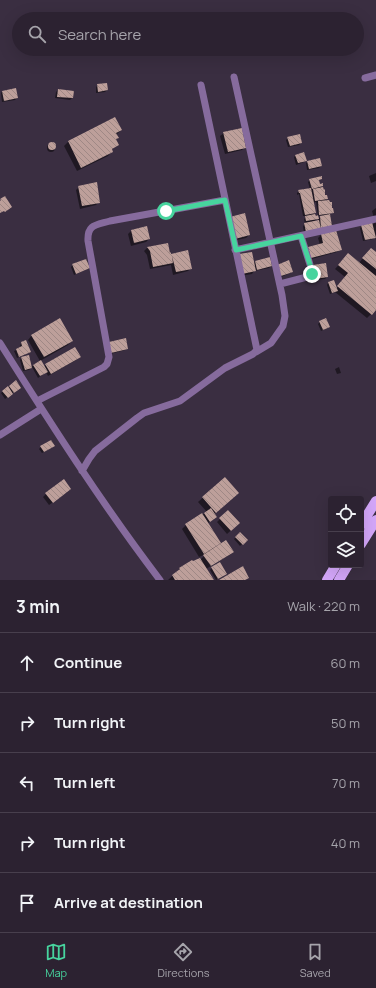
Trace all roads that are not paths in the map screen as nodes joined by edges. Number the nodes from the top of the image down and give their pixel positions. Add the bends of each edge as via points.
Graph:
1 (376, 75) edge
2 (234, 77) dead end
3 (365, 78) dead end
4 (201, 85) dead end
5 (225, 200) junction
6 (376, 219) edge
7 (301, 236) junction
8 (270, 242) junction
9 (236, 250) junction
10 (280, 284) junction
11 (0, 343) edge
12 (256, 352) junction
13 (37, 401) junction
14 (42, 408) junction
15 (0, 435) edge
16 (82, 471) junction
17 (376, 501) edge
18 (376, 520) edge
19 (364, 521) edge
20 (364, 539) edge
21 (334, 568) edge
22 (346, 568) edge
23 (160, 580) edge
24 (327, 580) edge
25 (339, 580) edge

1 - 3 street
2 - 8 street
4 - 5 street
5 - 9 street
5 - 13 street via 110,221 95,225 89,230 88,241 110,357 104,367
6 - 7 street
7 - 8 street
7 - 10 street via 312,274
8 - 9 street
8 - 10 street
9 - 12 street
10 - 12 street via 285,322 271,343
11 - 13 street
12 - 16 street via 225,368 180,401 144,413 95,451
13 - 14 street
14 - 15 street
14 - 16 street
16 - 23 street
17 - 19 main road
18 - 20 main road
21 - 24 main road
22 - 25 main road

